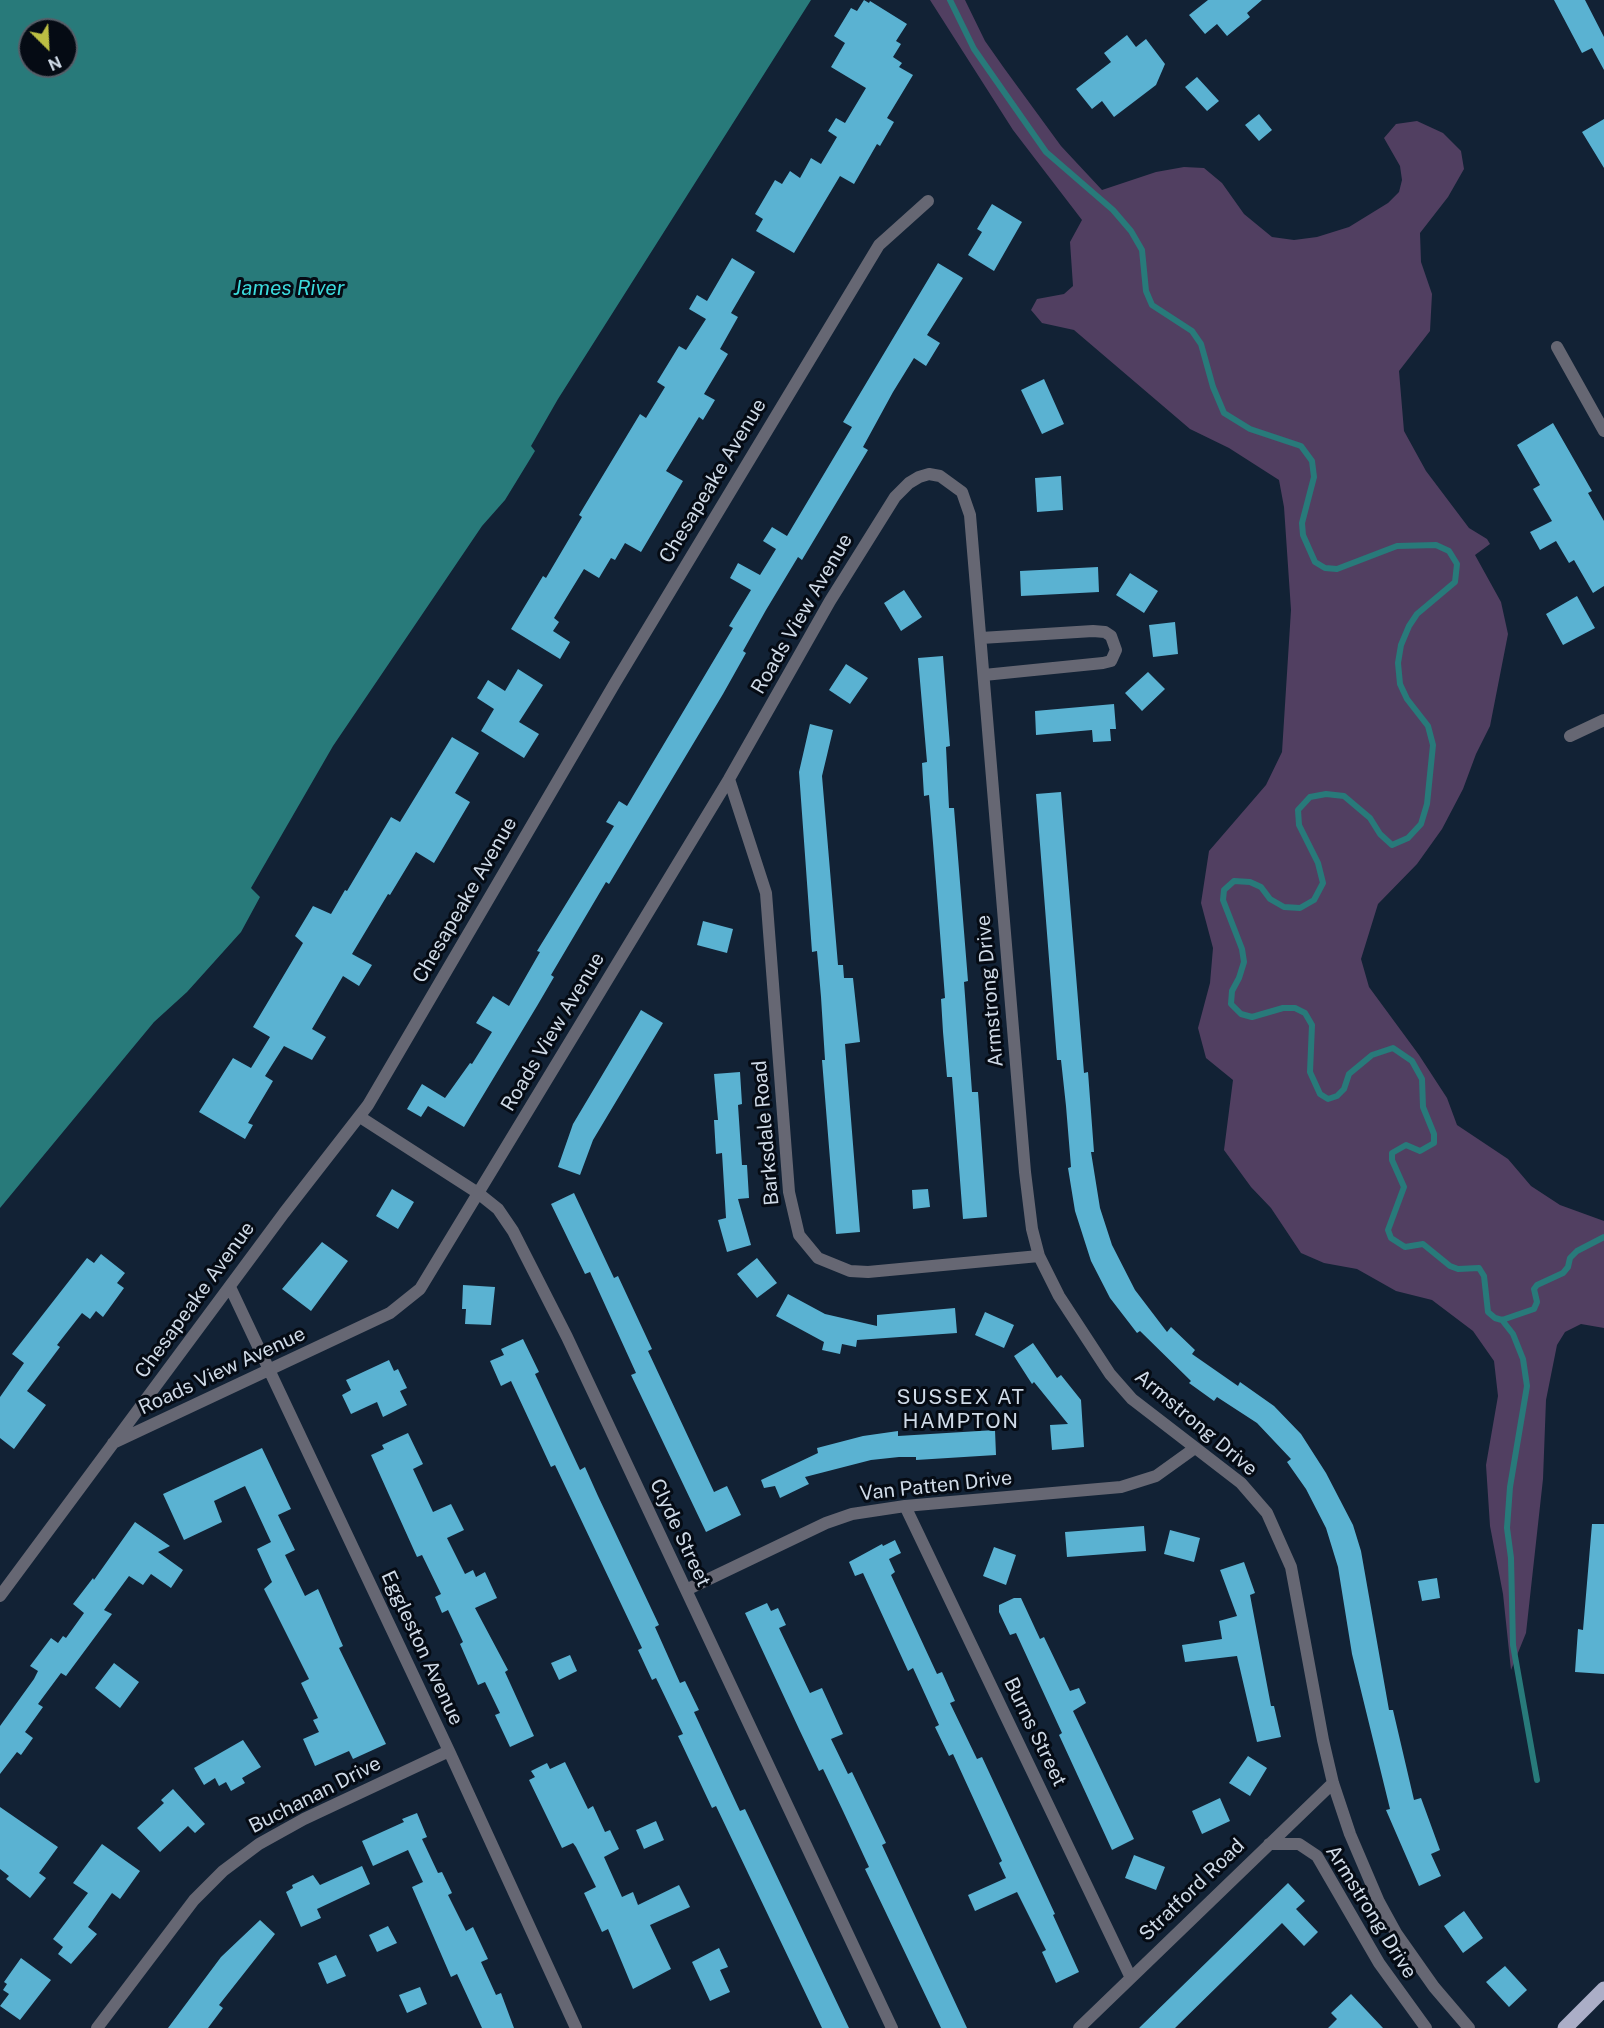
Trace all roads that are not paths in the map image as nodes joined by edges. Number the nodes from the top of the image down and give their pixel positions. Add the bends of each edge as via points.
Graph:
1 (928, 201) dead end
2 (1557, 347) dead end
3 (1604, 431) edge
4 (895, 497) joint
5 (981, 638) junction
6 (984, 675) junction
7 (1604, 720) edge
8 (1570, 736) dead end
9 (729, 779) junction
10 (360, 1117) junction
11 (478, 1193) junction
12 (1039, 1256) junction
13 (230, 1287) junction
14 (269, 1371) junction
15 (113, 1443) junction
16 (1195, 1448) junction
17 (905, 1506) junction
18 (686, 1590) junction
19 (0, 1596) edge
20 (448, 1750) junction
21 (1333, 1783) junction
22 (1269, 1844) junction
23 (1130, 1976) junction
24 (1604, 1989) edge
25 (97, 2028) edge
26 (576, 2028) edge
27 (892, 2028) edge
28 (1079, 2028) edge
29 (1426, 2028) edge
30 (1469, 2028) edge
31 (1565, 2028) edge

1 - 10 street, Chesapeake Avenue via 879,244
2 - 3 street
4 - 5 street, Armstrong Drive via 909,483 929,474 951,481 962,492 970,515
4 - 9 street, Roads View Avenue via 830,601
5 - 6 street, Armstrong Drive
5 - 6 street via 1105,632 1111,636 1116,650 1111,661 1103,663
6 - 12 street, Armstrong Drive via 1024,1172
7 - 8 street
9 - 11 street, Roads View Avenue
9 - 12 street, Barksdale Road via 766,892 791,1208 799,1235 818,1258 850,1271
10 - 11 street, Clyde Street
10 - 13 street, Chesapeake Avenue
11 - 14 street, Roads View Avenue via 432,1273 406,1302
11 - 18 street, Clyde Street via 498,1209 513,1231
12 - 16 street, Armstrong Drive via 1059,1296 1110,1374 1132,1399
13 - 14 street, Eggleston Avenue
13 - 15 street, Chesapeake Avenue
14 - 15 street, Roads View Avenue
14 - 20 street, Eggleston Avenue
15 - 19 street, Chesapeake Avenue
16 - 17 street, Van Patten Drive via 1155,1476 1121,1487
16 - 21 street, Armstrong Drive via 1241,1483 1267,1513 1291,1567
17 - 18 street, Van Patten Drive via 852,1514 826,1523
17 - 23 street, Burns Street
18 - 27 street, Clyde Street
20 - 25 street, Buchanan Drive via 304,1819 259,1844 223,1871 194,1900
20 - 26 street, Eggleston Avenue
21 - 22 street, Stratford Road
21 - 30 street, Armstrong Drive via 1364,1867 1396,1933
22 - 23 street, Stratford Road
22 - 29 street, Armstrong Drive via 1299,1844 1317,1856 1379,1963
23 - 28 street, Stratford Road
24 - 31 main road

